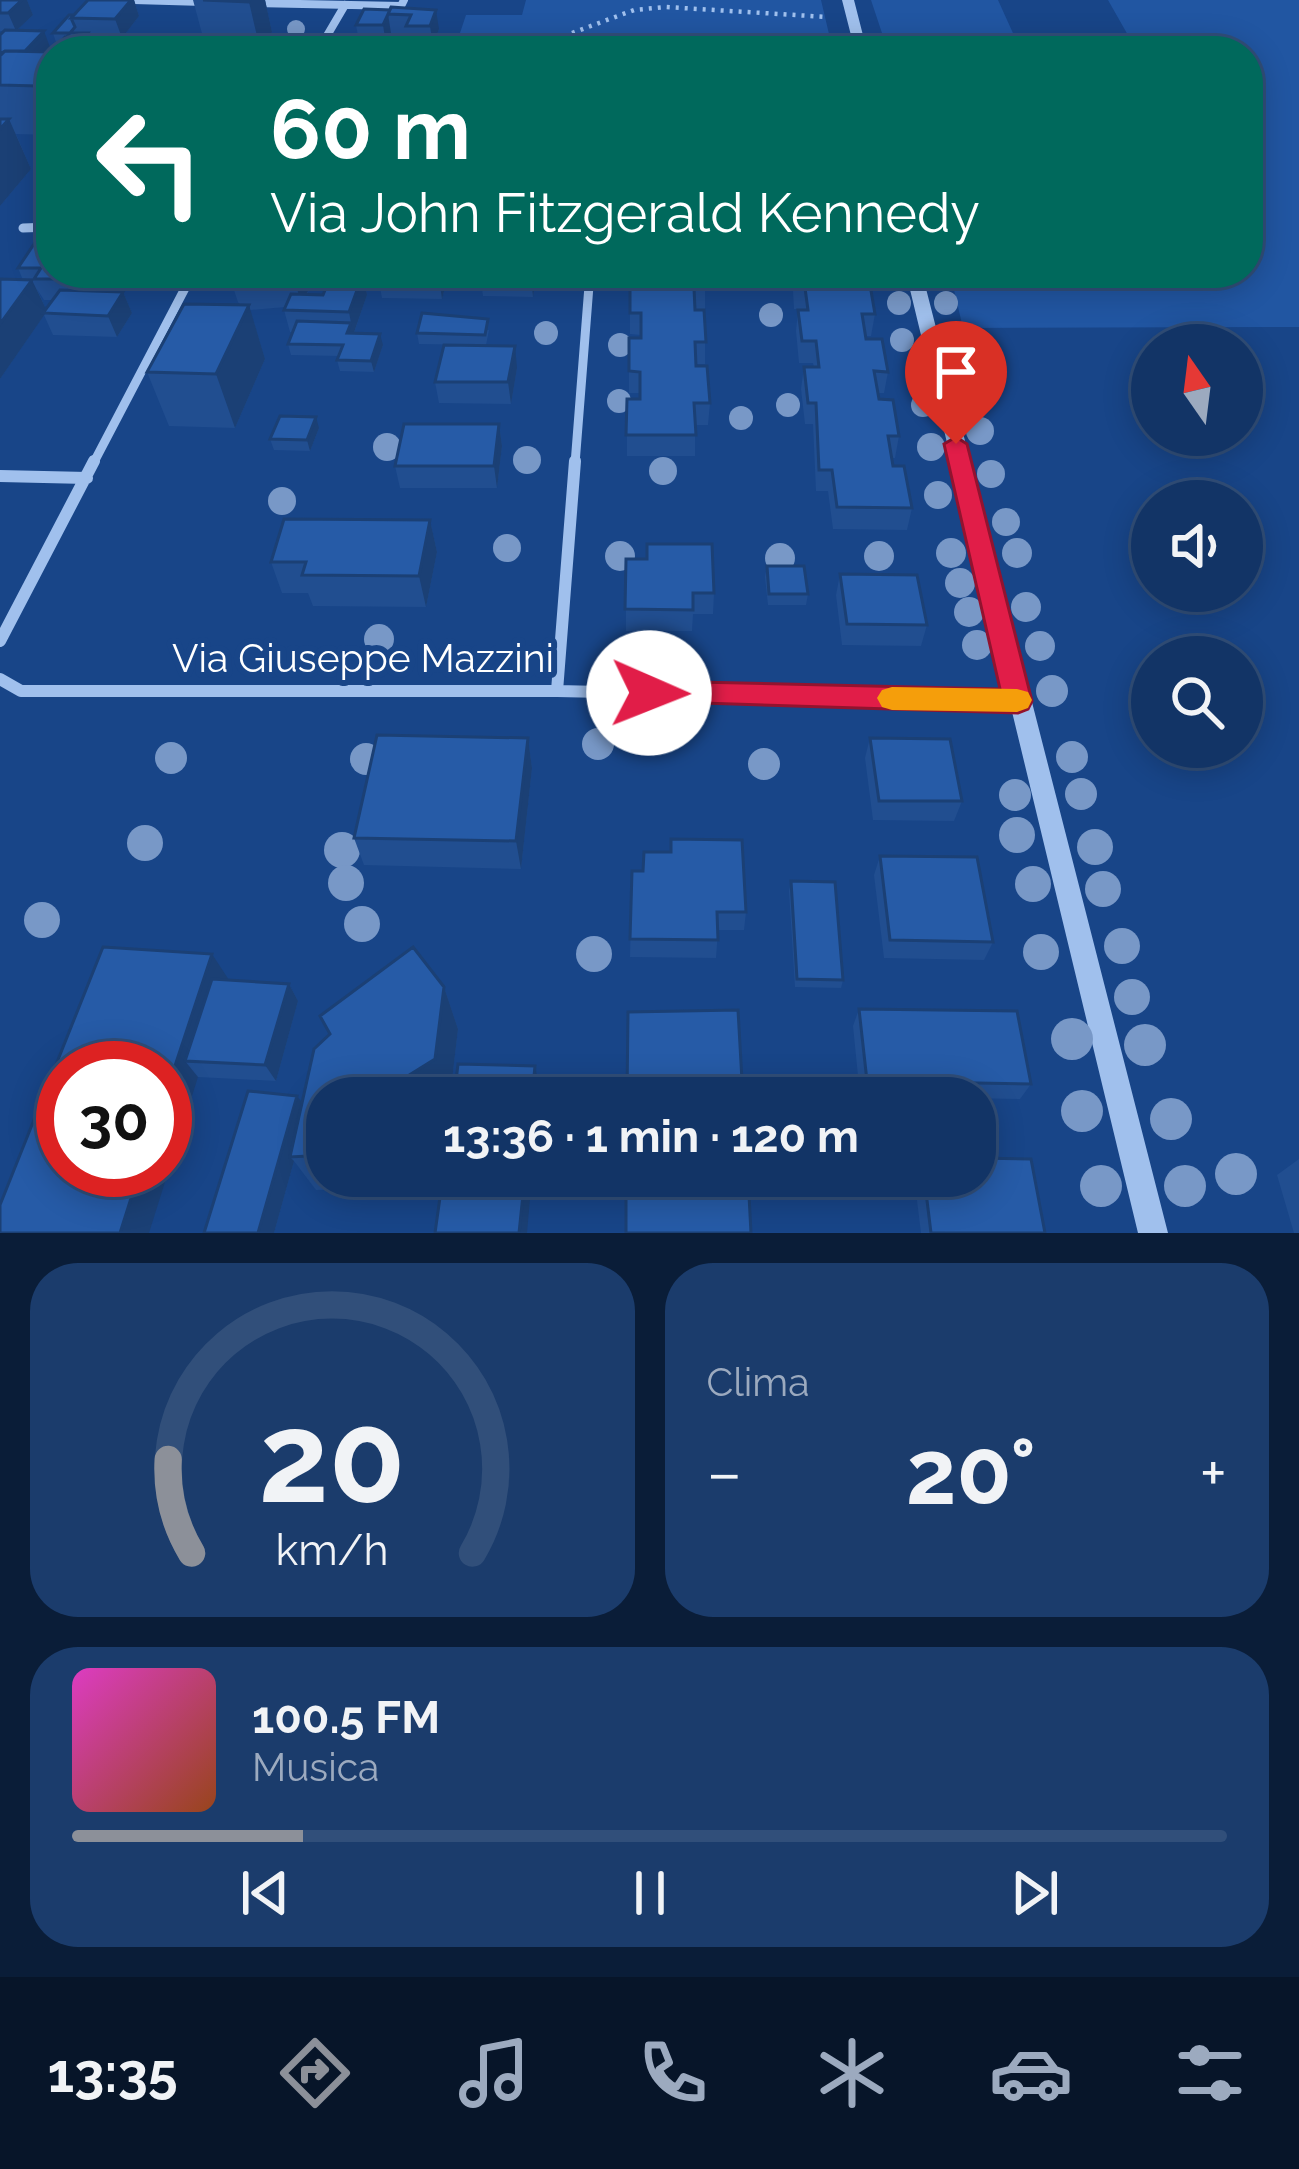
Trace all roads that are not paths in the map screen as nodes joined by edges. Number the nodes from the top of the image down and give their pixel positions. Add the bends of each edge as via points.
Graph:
1 (134, 0) edge
2 (848, 0) edge
3 (211, 1) edge
4 (232, 3) edge
5 (402, 3) edge
6 (345, 4) junction
7 (327, 36) edge
8 (857, 36) edge
9 (23, 228) dead end
10 (36, 228) edge
11 (186, 288) edge
12 (589, 288) edge
13 (918, 288) edge
14 (0, 476) edge
15 (88, 478) junction
16 (0, 641) edge
17 (0, 679) edge
18 (556, 691) junction
19 (1018, 701) junction
20 (1153, 1233) edge

1 - 3 street
2 - 8 street
4 - 6 street
5 - 6 street
6 - 7 street
9 - 10 street
11 - 15 street
12 - 18 street
13 - 19 street
14 - 15 street
15 - 16 street
17 - 18 street, Via Giuseppe Mazzini via 22,691
18 - 19 street, Via Giuseppe Mazzini
19 - 20 street

